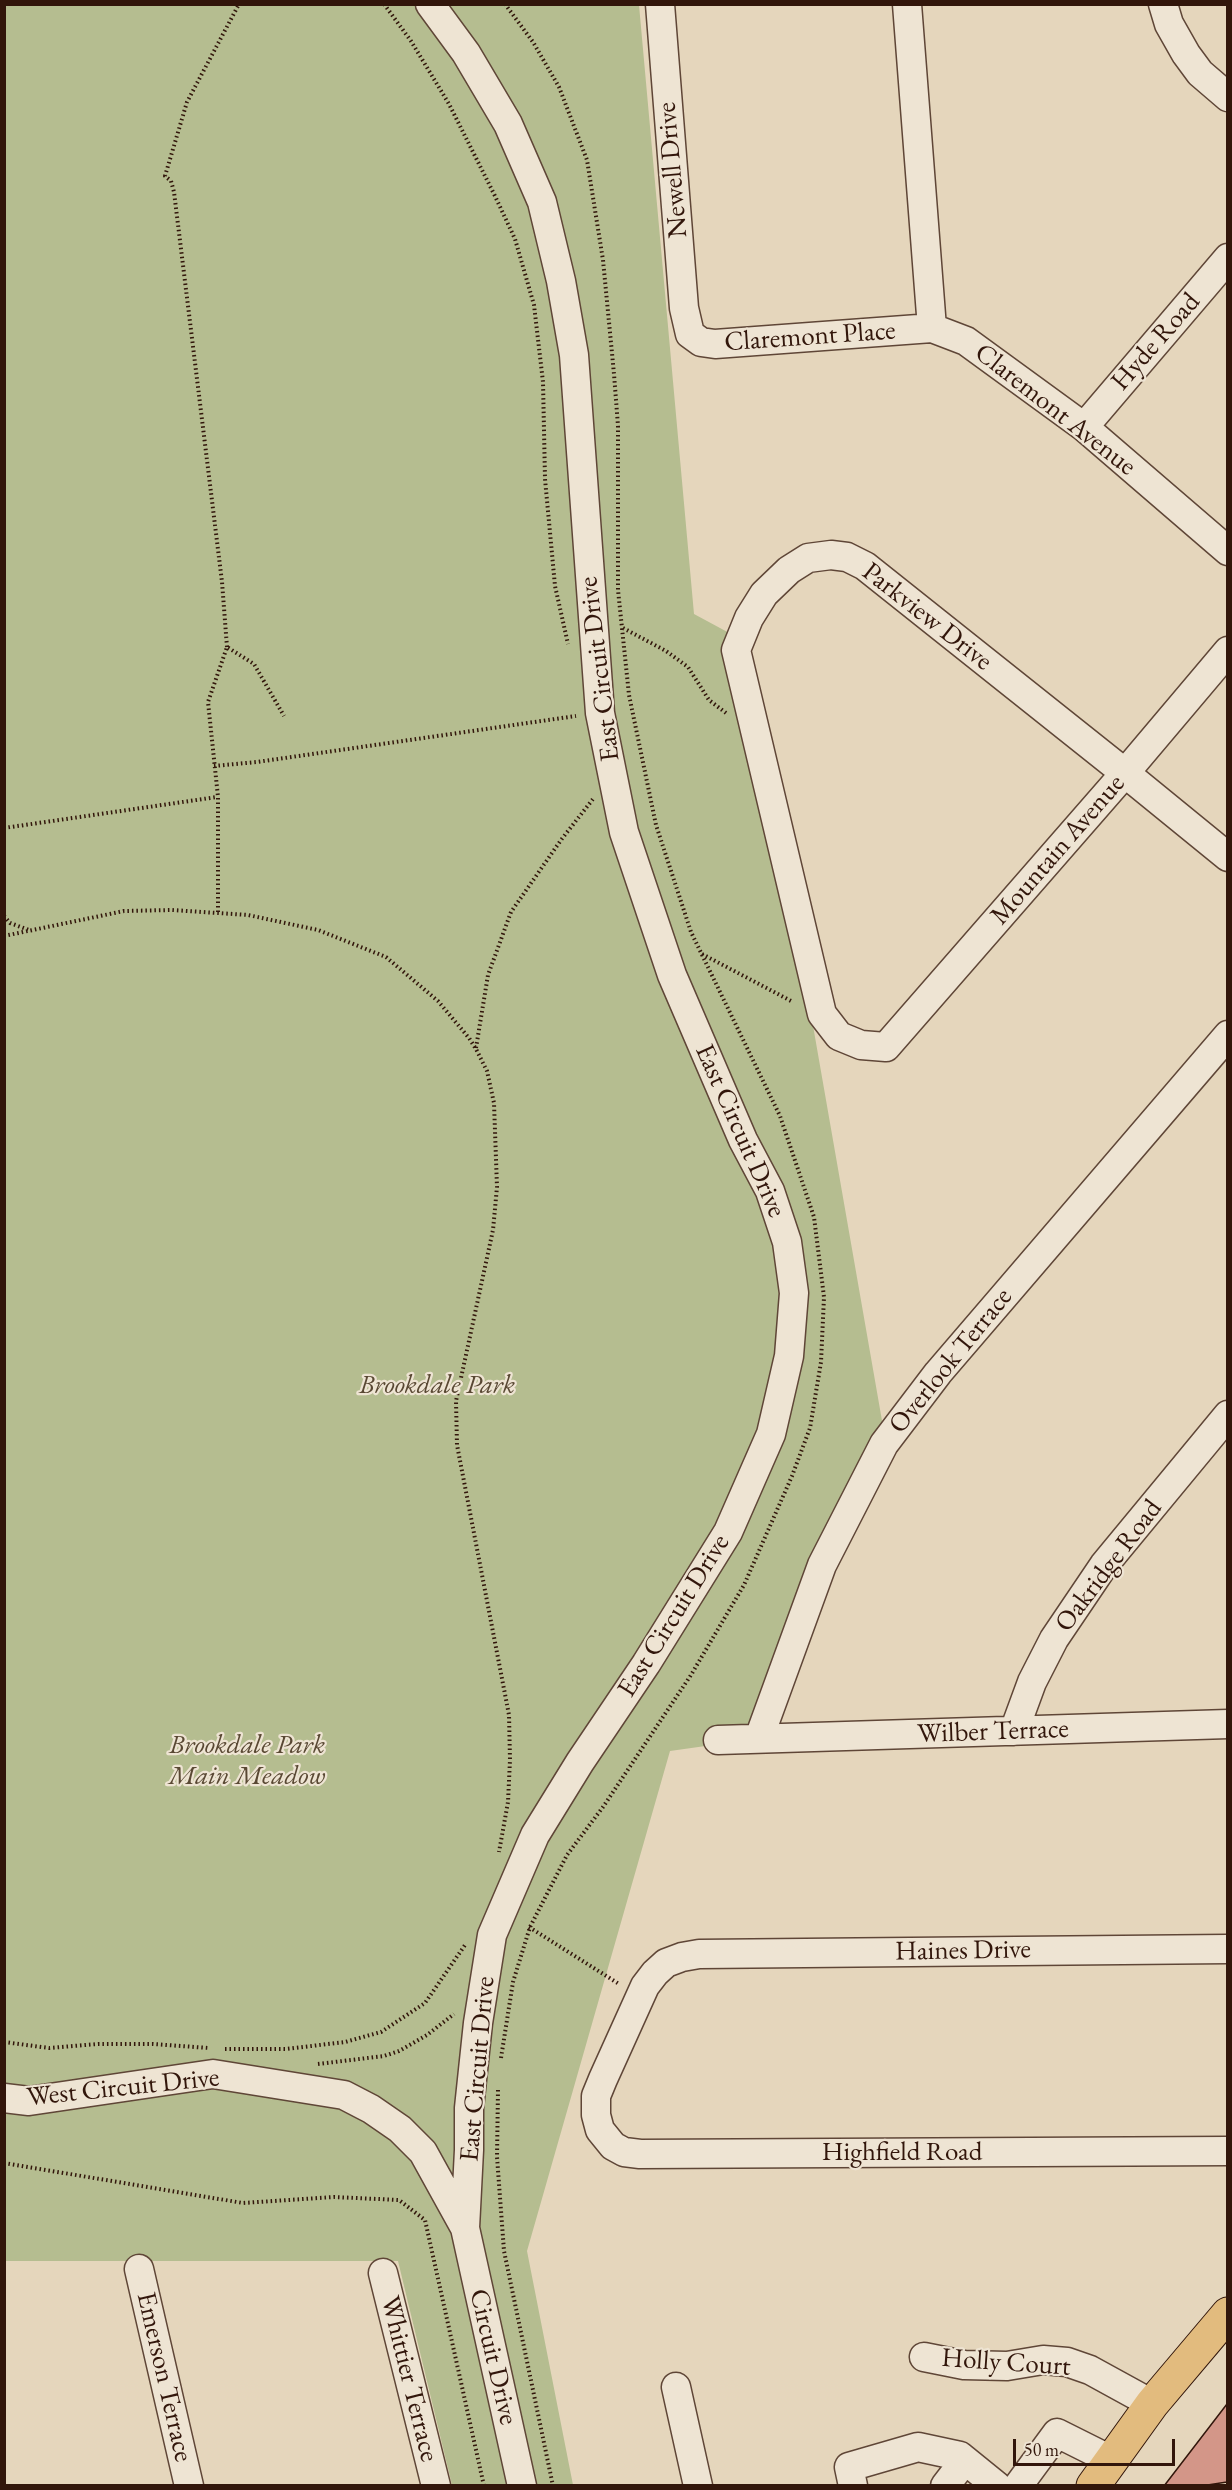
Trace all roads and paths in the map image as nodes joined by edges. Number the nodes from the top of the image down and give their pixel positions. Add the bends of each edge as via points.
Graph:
1 (239, 4) edge
2 (384, 4) edge
3 (430, 4) edge
4 (505, 4) edge
5 (660, 4) edge
6 (907, 4) edge
7 (1163, 4) edge
8 (1227, 97) edge
9 (1227, 258) edge
10 (932, 328) junction
11 (690, 334) joint
12 (1084, 427) junction
13 (1227, 551) edge
14 (622, 628) junction
15 (226, 646) junction
16 (1227, 651) edge
17 (570, 653) dead end
18 (600, 713) junction
19 (284, 716) dead end
20 (733, 718) dead end
21 (214, 766) junction
22 (1125, 773) junction
23 (613, 780) junction
24 (218, 796) junction
25 (4, 828) edge
26 (1227, 857) edge
27 (218, 912) junction
28 (4, 916) edge
29 (31, 931) junction
30 (4, 936) edge
31 (701, 954) junction
32 (801, 1006) dead end
33 (1227, 1035) edge
34 (886, 1047) joint
35 (476, 1049) junction
36 (1227, 1414) edge
37 (1227, 1724) edge
38 (1014, 1731) junction
39 (759, 1738) junction
40 (718, 1740) dead end
41 (498, 1858) dead end
42 (530, 1927) junction
43 (465, 1945) dead end
44 (1227, 1949) edge
45 (640, 1997) junction
46 (459, 2007) dead end
47 (4, 2042) edge
48 (311, 2065) dead end
49 (500, 2069) dead end
50 (498, 2080) dead end
51 (4, 2098) edge
52 (596, 2115) joint
53 (1227, 2151) edge
54 (4, 2163) edge
55 (465, 2228) junction
56 (139, 2269) dead end
57 (383, 2273) dead end
58 (1227, 2314) edge
59 (924, 2357) dead end
60 (676, 2387) dead end
61 (1152, 2404) junction
62 (965, 2460) junction
63 (1102, 2473) edge
64 (189, 2486) edge
65 (436, 2486) edge
66 (484, 2486) edge
67 (522, 2486) edge
68 (553, 2486) edge
69 (698, 2486) edge
70 (853, 2486) edge
71 (945, 2486) edge
72 (997, 2486) edge
73 (1018, 2486) edge

1 - 15 path via 188,102 165,176 174,192 222,582
2 - 17 path via 449,104 475,155 515,239 534,305 543,382 545,479 555,586
3 - 18 street, East Circuit Drive via 466,53 508,124 542,201 574,355
4 - 14 path via 559,87 588,160 603,260 618,426 618,590
5 - 11 street, Newell Drive via 684,308
6 - 10 street
7 - 8 street via 1186,54
9 - 12 street, Hyde Road
10 - 11 street, Claremont Place via 715,344 701,342
10 - 12 street, Claremont Avenue via 966,342
12 - 13 street, Claremont Avenue
14 - 20 path via 666,651 688,668 709,700
14 - 31 path via 629,695 656,825
15 - 19 path via 254,663
15 - 21 path via 208,702
16 - 22 street, Mountain Avenue
18 - 21 path
18 - 23 street, East Circuit Drive
21 - 24 path
22 - 26 street, Parkview Drive
22 - 34 street, Mountain Avenue
22 - 34 street, Parkview Drive via 865,566 839,556 808,558 764,594 736,650 822,1014 839,1036 861,1045
23 - 35 path via 591,801 511,912 488,975
23 - 55 street, East Circuit Drive via 631,857 672,975 743,1140 770,1191 787,1242 794,1293 789,1356 771,1434 728,1532 535,1835 492,1935 469,2108
24 - 25 path
24 - 27 path
27 - 29 path via 124,911
27 - 35 path via 318,930 386,957 438,1001
28 - 29 path via 10,923
29 - 30 path
31 - 32 path
31 - 42 path via 780,1116 814,1217 824,1298 821,1362 810,1428 744,1585 692,1675 567,1855
33 - 39 street, Overlook Terrace via 938,1373 884,1444 822,1565
35 - 41 path via 487,1071 494,1103 498,1187 493,1230 456,1401 457,1445 509,1715 508,1802
36 - 38 street, Oakridge Road via 1104,1565 1054,1639 1032,1682
37 - 38 street, Wilber Terrace
38 - 39 street, Wilber Terrace
39 - 40 street, Wilber Terrace
42 - 45 path
42 - 49 path via 513,1982
43 - 47 path via 425,2003 381,2032 345,2042 286,2049 153,2044 49,2048
44 - 45 street, Haines Drive via 699,1954 666,1964 655,1973
45 - 52 street, Haines Drive via 596,2096
46 - 48 path via 448,2021 399,2051
50 - 68 path via 504,2251
51 - 55 street, West Circuit Drive via 29,2101 213,2074 344,2095 400,2129 423,2152
52 - 53 street, Highfield Road via 600,2130 614,2146 640,2154
54 - 66 path via 243,2203 334,2198 399,2200 425,2220 429,2233
55 - 67 street, Circuit Drive
56 - 64 street, Emerson Terrace
57 - 65 street, Whittier Terrace
58 - 61 main road
59 - 61 street, Holly Court via 964,2365 1067,2362
60 - 69 street
61 - 63 main road
62 - 70 street via 918,2447 849,2467
62 - 71 street
62 - 72 street
63 - 73 street via 1057,2433

